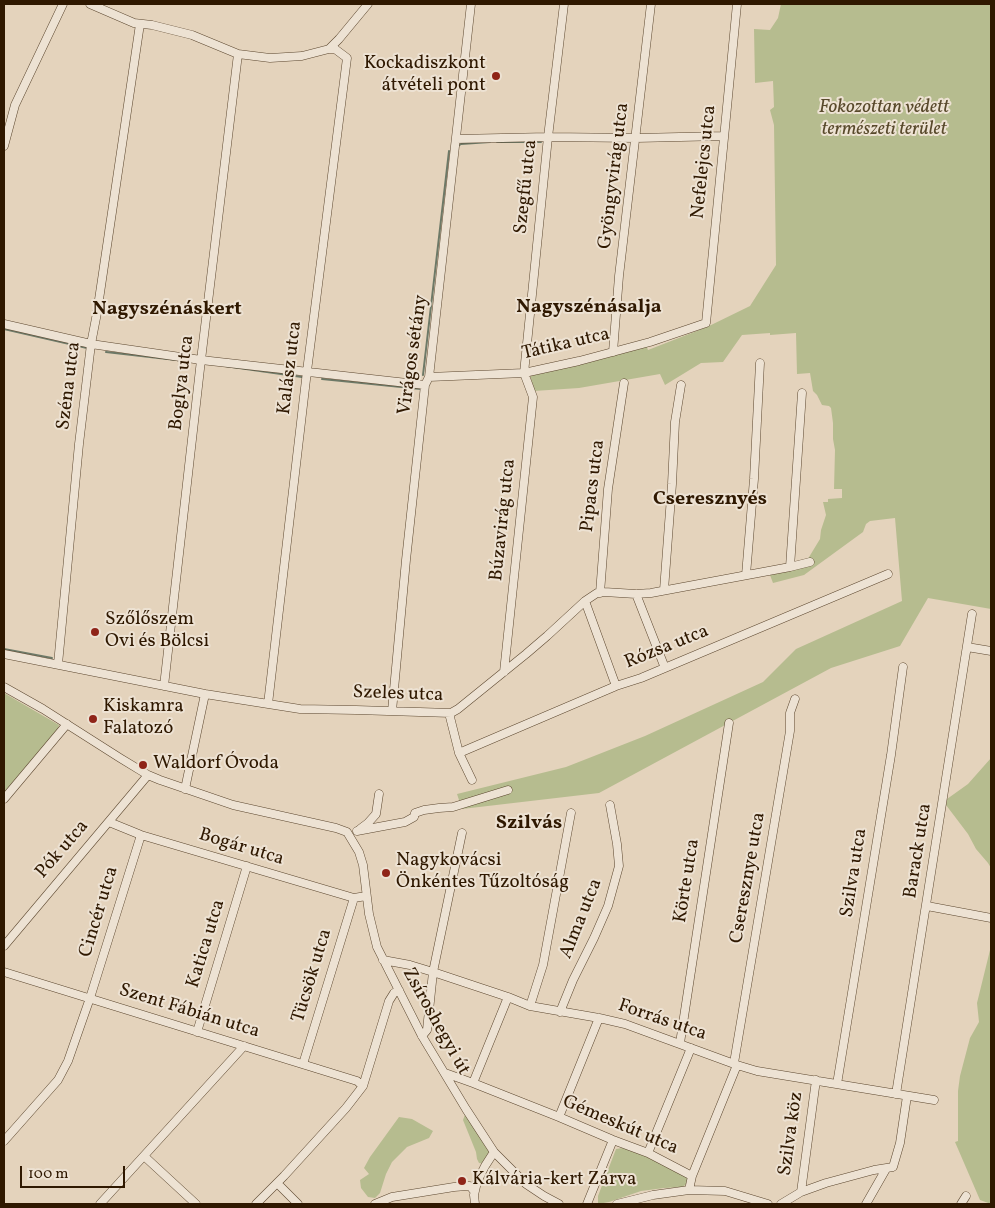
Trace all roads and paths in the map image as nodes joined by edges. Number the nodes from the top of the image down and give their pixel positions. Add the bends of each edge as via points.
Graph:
1 (63, 4) edge
2 (90, 4) edge
3 (364, 4) edge
4 (471, 4) edge
5 (564, 4) edge
6 (651, 4) edge
7 (737, 4) edge
8 (140, 24) junction
9 (329, 49) junction
10 (238, 54) junction
11 (724, 136) junction
12 (548, 138) junction
13 (636, 138) junction
14 (456, 139) junction
15 (4, 146) edge
16 (706, 323) joint
17 (4, 324) edge
18 (91, 344) junction
19 (613, 352) junction
20 (201, 360) junction
21 (760, 362) dead end
22 (307, 371) junction
23 (524, 373) junction
24 (429, 377) junction
25 (624, 383) dead end
26 (425, 385) junction
27 (681, 385) dead end
28 (802, 393) dead end
29 (810, 562) dead end
30 (790, 567) junction
31 (888, 574) dead end
32 (746, 575) junction
33 (664, 590) junction
34 (600, 593) junction
35 (636, 594) junction
36 (585, 601) junction
37 (972, 614) dead end
38 (967, 647) junction
39 (991, 651) edge
40 (4, 654) edge
41 (58, 664) junction
42 (903, 667) dead end
43 (665, 668) junction
44 (504, 672) junction
45 (164, 686) junction
46 (616, 686) junction
47 (4, 687) edge
48 (205, 694) junction
49 (794, 699) dead end
50 (268, 704) junction
51 (392, 711) junction
52 (449, 713) junction
53 (728, 723) dead end
54 (67, 724) junction
55 (459, 753) junction
56 (148, 775) junction
57 (472, 780) dead end
58 (185, 789) junction
59 (508, 790) dead end
60 (379, 794) dead end
61 (4, 800) edge
62 (610, 806) dead end
63 (571, 813) dead end
64 (108, 822) junction
65 (358, 831) junction
66 (347, 832) junction
67 (462, 833) dead end
68 (142, 835) junction
69 (247, 866) junction
70 (366, 896) junction
71 (354, 898) junction
72 (927, 906) junction
73 (991, 918) edge
74 (4, 946) edge
75 (383, 960) junction
76 (4, 972) edge
77 (433, 972) junction
78 (399, 990) junction
79 (508, 997) junction
80 (90, 998) junction
81 (530, 1006) junction
82 (560, 1012) junction
83 (599, 1018) junction
84 (197, 1032) junction
85 (422, 1036) junction
86 (680, 1044) junction
87 (244, 1046) junction
88 (691, 1048) junction
89 (303, 1064) junction
90 (735, 1064) junction
91 (445, 1074) junction
92 (816, 1080) junction
93 (474, 1083) junction
94 (837, 1084) junction
95 (363, 1086) junction
96 (896, 1094) junction
97 (907, 1096) junction
98 (934, 1100) dead end
99 (559, 1117) junction
100 (613, 1140) junction
101 (4, 1141) edge
102 (494, 1152) junction
103 (648, 1153) junction
104 (144, 1156) junction
105 (890, 1168) junction
106 (692, 1176) junction
107 (277, 1183) junction
108 (475, 1189) junction
109 (689, 1190) junction
110 (801, 1192) junction
111 (966, 1196) dead end
112 (100, 1204) edge
113 (196, 1204) edge
114 (256, 1204) edge
115 (298, 1204) edge
116 (375, 1204) edge
117 (475, 1204) edge
118 (559, 1204) edge
119 (587, 1204) edge
120 (617, 1204) edge
121 (768, 1204) edge
122 (781, 1204) edge
123 (866, 1204) edge
124 (961, 1204) edge

1 - 15 street via 15,105
2 - 8 street
3 - 9 street
4 - 14 street, Virágos sétány
5 - 12 street, Szegfű utca
6 - 13 street, Gyöngyvirág utca
7 - 11 street, Nefelejcs utca
8 - 10 street via 192,35
8 - 18 street, Széna utca
9 - 10 street via 278,58
9 - 22 street, Kalász utca via 335,49 346,58
10 - 20 street, Boglya utca
11 - 13 street
11 - 16 street, Nefelejcs utca
12 - 13 street
12 - 14 street
12 - 23 street, Szegfű utca
13 - 19 street, Gyöngyvirág utca
14 - 24 street, Virágos sétány
16 - 19 street, Tátika utca
17 - 18 street
18 - 20 street
18 - 41 street, Széna utca
19 - 23 street, Tátika utca
20 - 22 street
20 - 45 street, Boglya utca
21 - 32 street
22 - 26 street
22 - 50 street, Kalász utca
23 - 24 street, Tátika utca
23 - 44 street, Búzavirág utca via 533,397
24 - 26 street, Virágos sétány
25 - 34 street, Pipacs utca via 608,490
26 - 51 street, Virágos sétány
27 - 33 street via 675,422
28 - 30 street
29 - 30 street, Szeles utca
30 - 32 street, Szeles utca
31 - 43 street, Rózsa utca
32 - 33 street, Szeles utca
33 - 35 street, Szeles utca
34 - 35 street, Szeles utca
34 - 36 street, Szeles utca
35 - 43 street
36 - 44 street, Szeles utca
36 - 46 street
37 - 38 street, Barack utca
38 - 39 street
38 - 72 street, Barack utca
40 - 41 street, Szeles utca
41 - 45 street, Szeles utca
42 - 94 street, Szilva utca
43 - 46 street, Rózsa utca
44 - 52 street, Szeles utca
45 - 48 street, Szeles utca
46 - 55 street, Rózsa utca
47 - 54 street
48 - 50 street, Szeles utca
48 - 58 street
49 - 90 street, Cseresznye utca
50 - 51 street, Szeles utca via 305,710
51 - 52 street, Szeles utca
52 - 55 street
53 - 86 street, Körte utca
54 - 56 street
54 - 61 street
55 - 57 street
56 - 58 street
56 - 64 street, Pók utca
58 - 66 street via 233,805
59 - 65 street via 453,807 424,810 405,822
60 - 65 street via 376,814
62 - 82 street, Alma utca via 619,866 608,906
63 - 81 street via 542,965
64 - 68 street, Bogár utca
64 - 74 street, Pók utca
65 - 66 street
66 - 70 street, Zsíroshegyi út via 360,855
67 - 77 street
68 - 69 street, Bogár utca
68 - 80 street, Cincér utca
69 - 71 street, Bogár utca
69 - 84 street, Katica utca
70 - 71 street, Bogár utca
70 - 75 street, Zsíroshegyi út via 374,936
71 - 89 street, Tücsök utca
72 - 73 street
72 - 96 street, Barack utca
75 - 77 street, Forrás utca
75 - 78 street, Zsíroshegyi út
76 - 80 street, Szent Fábián utca
77 - 79 street, Forrás utca
77 - 85 street via 428,1025
78 - 85 street, Zsíroshegyi út
78 - 95 street via 389,1001
79 - 81 street, Forrás utca
79 - 93 street
80 - 84 street, Szent Fábián utca
80 - 101 street, Cincér utca via 58,1080
81 - 82 street, Forrás utca
82 - 83 street, Forrás utca
83 - 86 street, Forrás utca
83 - 99 street
84 - 87 street, Szent Fábián utca
85 - 91 street, Zsíroshegyi út
86 - 88 street, Forrás utca
87 - 89 street, Szent Fábián utca
87 - 104 street
88 - 90 street, Forrás utca
88 - 103 street
89 - 95 street, Szent Fábián utca via 357,1081
90 - 92 street, Forrás utca via 757,1071
90 - 106 street, Cseresznye utca
91 - 93 street, Gémeskút utca
91 - 102 street, Zsíroshegyi út
92 - 94 street, Forrás utca
92 - 110 street, Szilva köz
93 - 99 street, Gémeskút utca
94 - 96 street, Forrás utca
95 - 107 street
96 - 97 street, Forrás utca
97 - 98 street, Forrás utca
97 - 105 street via 900,1143
99 - 100 street, Gémeskút utca
100 - 103 street, Gémeskút utca
100 - 119 street
102 - 108 street
102 - 118 street, Zsíroshegyi út via 526,1184
103 - 106 street, Gémeskút utca
104 - 112 street
104 - 113 street
105 - 110 street
105 - 123 street
106 - 109 street, Gémeskút utca
107 - 114 street
107 - 115 street
108 - 116 street via 454,1186 392,1197
108 - 117 street
109 - 120 street
109 - 121 street via 725,1191
110 - 122 street
111 - 124 street

